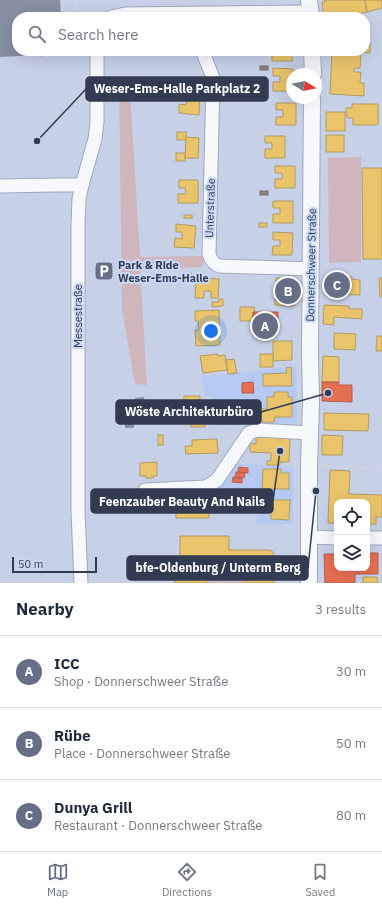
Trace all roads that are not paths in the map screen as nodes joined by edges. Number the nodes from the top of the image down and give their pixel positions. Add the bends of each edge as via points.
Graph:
1 (310, 10) edge
2 (218, 12) edge
3 (97, 56) edge
4 (204, 56) dead end
5 (312, 56) edge
6 (313, 68) edge
7 (312, 104) edge
8 (0, 180) edge
9 (82, 185) junction
10 (0, 186) edge
11 (25, 186) junction
12 (0, 194) edge
13 (311, 268) junction
14 (310, 433) junction
15 (145, 490) dead end
16 (308, 537) junction
17 (334, 538) edge
18 (370, 538) edge
19 (382, 538) edge
20 (81, 583) edge
21 (309, 583) edge

1 - 2 street
3 - 9 street, Messestraße via 97,122
4 - 13 street, Unterstraße via 213,78 210,259 220,266
5 - 6 main road
7 - 13 main road, Donnerschweer Straße
8 - 11 street via 10,179
9 - 11 street
9 - 20 street, Messestraße via 78,224 78,511
10 - 11 street
11 - 12 street via 10,193
13 - 14 main road, Donnerschweer Straße
14 - 15 street via 258,430 249,433 211,484 205,487
14 - 16 main road, Donnerschweer Straße
16 - 17 street
16 - 21 main road, Donnerschweer Straße
18 - 19 street

